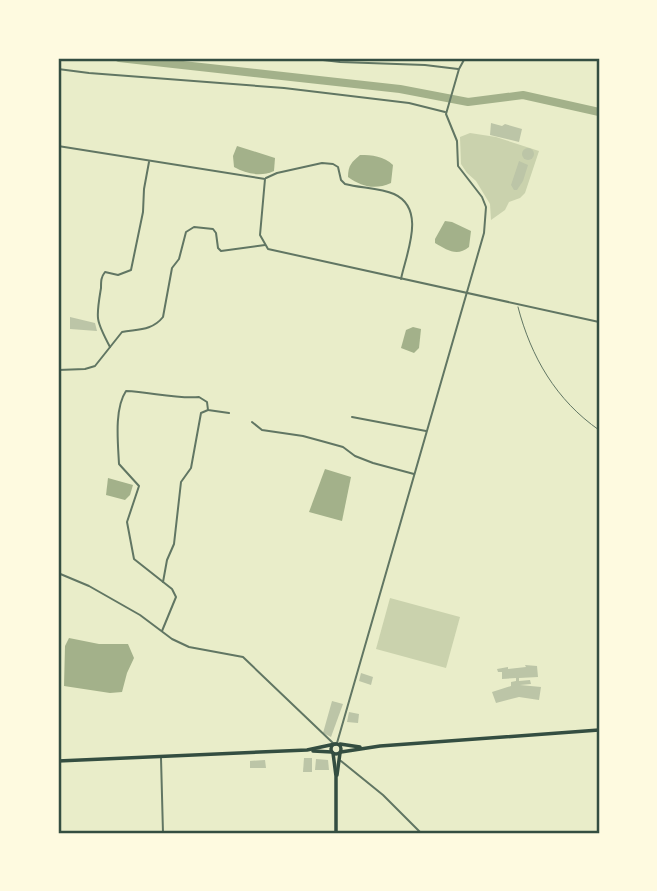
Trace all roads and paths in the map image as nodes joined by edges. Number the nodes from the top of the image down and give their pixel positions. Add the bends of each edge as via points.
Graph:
1 (306, 58) edge
2 (465, 58) edge
3 (58, 69) edge
4 (459, 69) junction
5 (446, 113) junction
6 (58, 146) edge
7 (149, 161) junction
8 (265, 179) junction
9 (266, 245) junction
10 (401, 279) junction
11 (467, 294) junction
12 (518, 305) junction
13 (599, 322) edge
14 (110, 347) junction
15 (58, 370) edge
16 (208, 410) junction
17 (229, 413) dead end
18 (352, 417) dead end
19 (252, 422) dead end
20 (599, 430) edge
21 (427, 431) junction
22 (414, 474) junction
23 (58, 573) edge
24 (163, 583) junction
25 (162, 631) junction
26 (599, 730) edge
27 (336, 744) junction
28 (362, 747) junction
29 (307, 750) junction
30 (333, 753) junction
31 (340, 753) junction
32 (161, 757) junction
33 (340, 760) junction
34 (58, 761) edge
35 (336, 776) junction
36 (163, 833) edge
37 (336, 833) edge
38 (421, 833) edge

1 - 4 street
2 - 4 street
3 - 5 street via 284,88 417,104
4 - 5 street
5 - 11 street via 457,141 458,166 485,207 484,233
6 - 7 street
7 - 8 street
7 - 14 street via 134,263 123,274 105,272 101,279 96,315
8 - 9 street via 260,235
8 - 10 street via 327,163 338,167 345,184 402,199 413,222
9 - 10 street
9 - 14 street via 221,251 213,229 194,227 186,232 172,268 163,317 147,329 121,332
10 - 11 street
11 - 12 street
11 - 21 street
12 - 13 street
12 - 20 lane via 524,333 539,365 572,407
14 - 15 street via 95,366
16 - 17 street
16 - 24 street via 201,413 191,468 181,482 174,544
16 - 24 street via 207,402 199,397 126,391 122,397 119,464 139,486 127,522 131,551 134,559
18 - 21 street
19 - 22 street via 262,430 343,447 373,463
21 - 22 street
22 - 27 street
23 - 25 street via 89,586
24 - 25 street via 176,597
25 - 27 street via 189,648 243,657
26 - 28 highway
27 - 28 highway
27 - 29 highway
27 - 30 highway
27 - 31 highway via 342,748
28 - 31 highway
29 - 30 highway
29 - 32 highway
30 - 31 highway
30 - 35 highway
31 - 33 highway
32 - 34 highway
32 - 36 street
33 - 35 highway
33 - 38 street
35 - 37 highway

